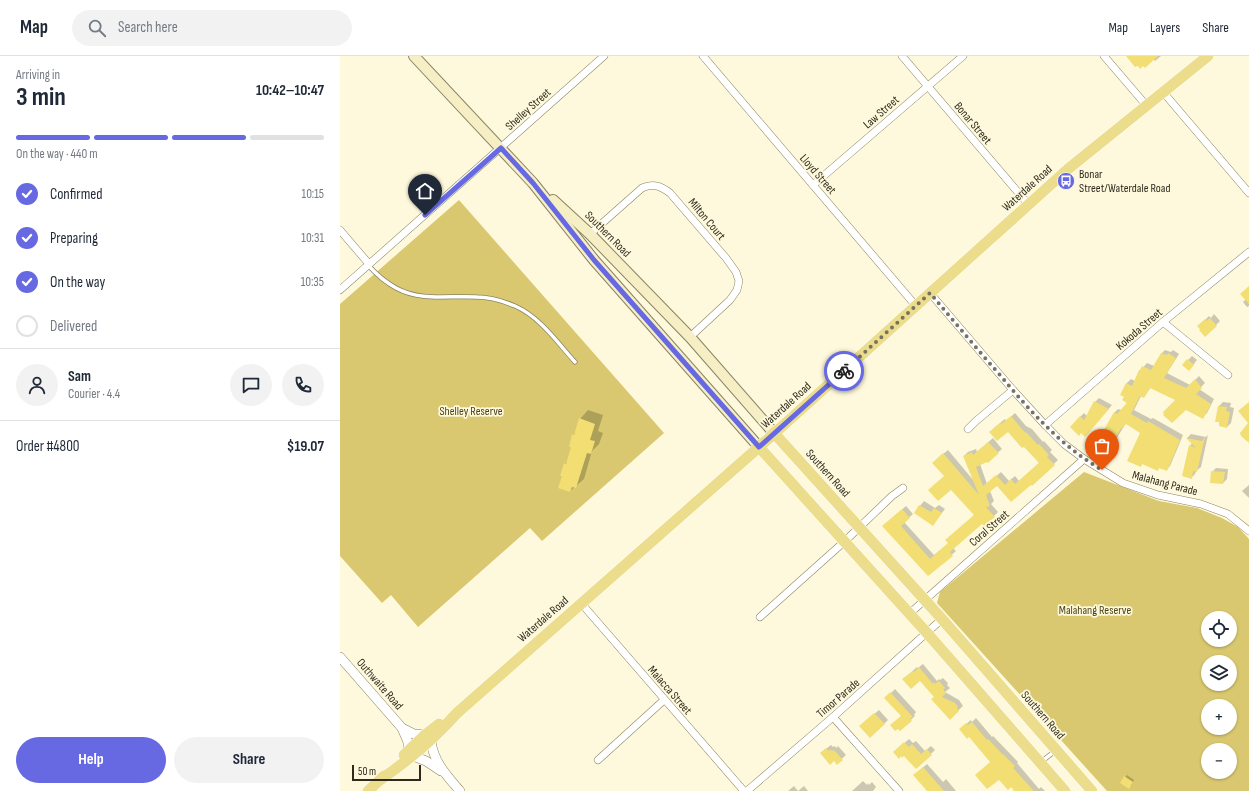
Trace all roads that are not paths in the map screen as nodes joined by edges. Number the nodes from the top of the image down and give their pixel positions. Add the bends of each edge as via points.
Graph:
1 (414, 56) edge
2 (604, 56) edge
3 (703, 56) edge
4 (902, 56) edge
5 (963, 56) edge
6 (1104, 56) edge
7 (1208, 56) edge
8 (928, 86) junction
9 (1163, 92) junction
10 (1146, 105) junction
11 (501, 148) junction
12 (533, 183) junction
13 (813, 185) junction
14 (1249, 193) edge
15 (1028, 204) junction
16 (340, 230) edge
17 (590, 234) junction
18 (1249, 252) edge
19 (369, 264) junction
20 (340, 290) edge
21 (930, 293) junction
22 (916, 306) junction
23 (1164, 322) junction
24 (690, 337) junction
25 (575, 362) dead end
26 (1228, 375) dead end
27 (1013, 390) junction
28 (1045, 425) junction
29 (968, 429) dead end
30 (774, 433) junction
31 (759, 447) junction
32 (1084, 459) junction
33 (903, 488) dead end
34 (859, 527) junction
35 (1249, 531) edge
36 (844, 542) junction
37 (924, 600) junction
38 (581, 603) junction
39 (909, 614) junction
40 (760, 617) dead end
41 (942, 619) junction
42 (927, 633) junction
43 (340, 657) edge
44 (664, 700) junction
45 (833, 717) junction
46 (402, 728) junction
47 (428, 738) junction
48 (1056, 750) junction
49 (410, 753) junction
50 (598, 760) dead end
51 (1040, 763) junction
52 (445, 774) junction
53 (368, 791) edge
54 (460, 791) edge
55 (745, 791) edge
56 (899, 791) edge
57 (1065, 791) edge
58 (1092, 791) edge

1 - 11 main road, Southern Road
2 - 11 street, Shelley Street
3 - 13 street, Lloyd Street
4 - 8 street, Bonar Street
5 - 8 street, Law Street
6 - 10 street
7 - 9 main road, Waterdale Road
8 - 13 street, Law Street
8 - 15 street, Bonar Street
9 - 10 main road, Waterdale Road
9 - 14 street
10 - 15 main road, Waterdale Road via 1077,160
11 - 12 main road, Southern Road
11 - 19 street, Shelley Street
12 - 17 main road, Southern Road
12 - 31 main road, Southern Road via 594,260
13 - 22 street, Lloyd Street
15 - 21 main road, Waterdale Road
16 - 19 street
17 - 24 main road, Southern Road
17 - 24 street, Milton Court via 642,188 657,185 670,193 726,258 739,281 737,290 730,300
18 - 23 street, Kokoda Street
19 - 20 street, Shelley Street
19 - 25 lane via 389,284 414,295 494,299 525,311
21 - 22 main road, Waterdale Road
21 - 27 street, Malahang Parade
22 - 30 main road, Waterdale Road
23 - 26 street
23 - 28 street, Kokoda Street
24 - 30 main road, Southern Road
27 - 28 street, Malahang Parade
27 - 29 street
28 - 32 street, Malahang Parade
30 - 31 main road, Waterdale Road
30 - 34 main road, Southern Road
31 - 36 main road, Southern Road
31 - 38 main road, Waterdale Road
32 - 35 street, Malahang Parade via 1122,483 1158,495 1202,504 1228,514
32 - 37 street, Coral Street
33 - 34 street
34 - 36 street
34 - 37 main road, Southern Road
36 - 39 main road, Southern Road
36 - 40 street
37 - 39 street, Coral Street
37 - 41 main road, Southern Road
38 - 44 street, Malacca Street
38 - 47 main road, Waterdale Road
39 - 42 main road, Southern Road
41 - 42 street, Timor Parade
41 - 48 main road, Southern Road
42 - 45 street, Timor Parade
42 - 51 main road, Southern Road
43 - 46 street, Outhwaite Road
44 - 50 street
44 - 55 street, Malacca Street
45 - 55 street, Timor Parade
45 - 56 street
46 - 47 street, Outhwaite Road
46 - 49 street, Outhwaite Road
47 - 49 main road, Waterdale Road
47 - 52 street via 433,755
48 - 51 lane
48 - 58 main road, Southern Road
49 - 52 street
49 - 53 main road, Waterdale Road
51 - 57 main road, Southern Road
52 - 54 street

